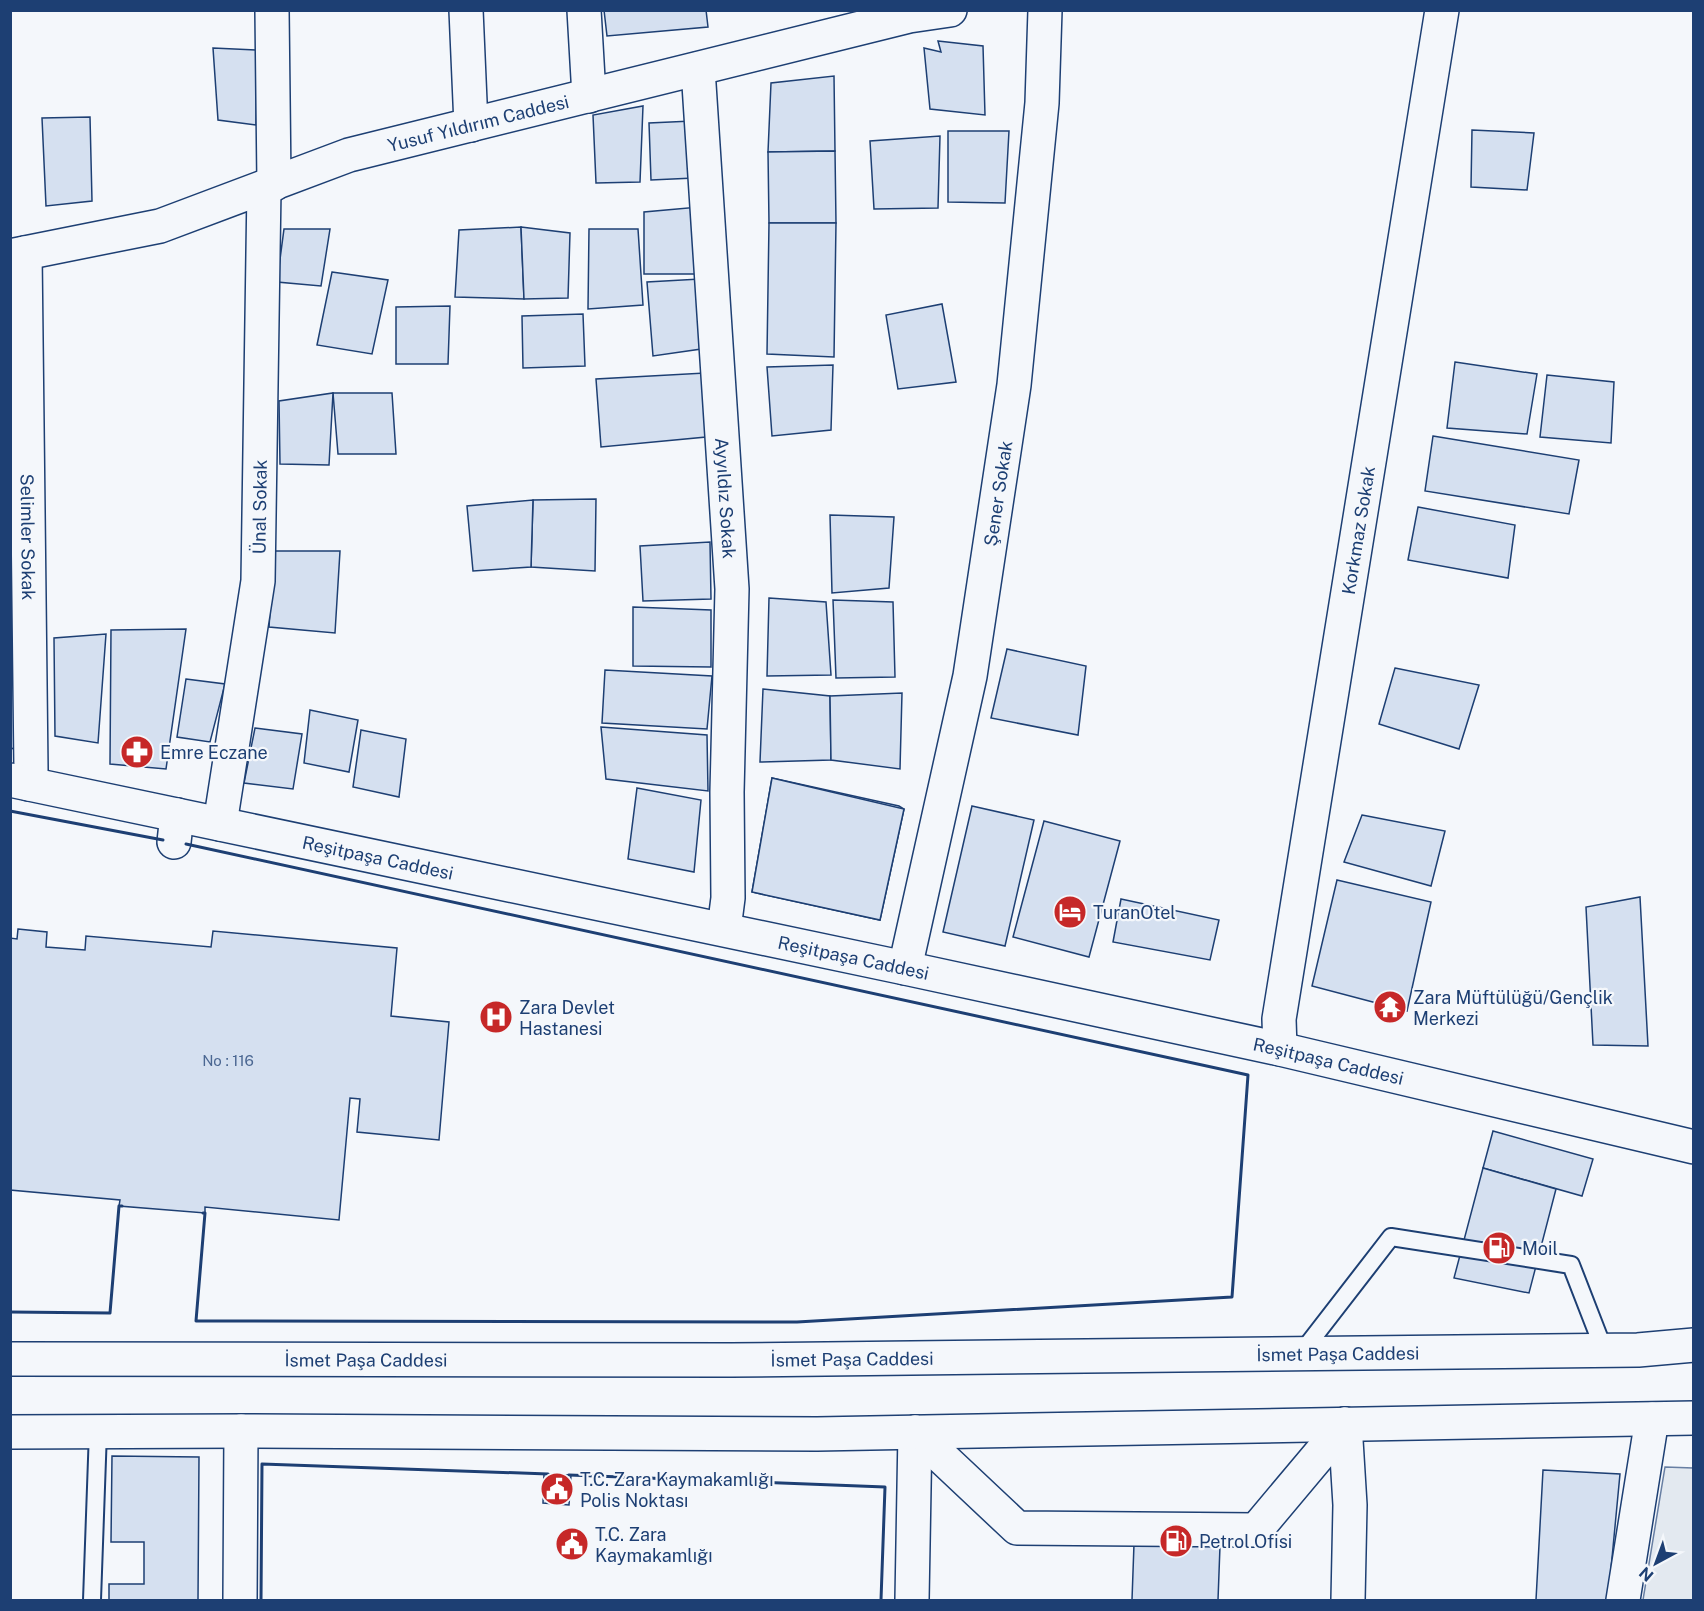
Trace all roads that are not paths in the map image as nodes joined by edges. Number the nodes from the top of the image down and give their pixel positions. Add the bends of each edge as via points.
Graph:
1 (272, 10) edge
2 (466, 10) edge
3 (584, 10) edge
4 (950, 10) edge
5 (1045, 10) edge
6 (1442, 10) edge
7 (872, 18) edge
8 (698, 69) junction
9 (589, 96) junction
10 (471, 126) junction
11 (269, 186) junction
12 (18, 254) edge
13 (20, 782) edge
14 (220, 824) junction
15 (724, 929) junction
16 (905, 968) junction
17 (1280, 1049) junction
18 (1694, 1147) edge
19 (1694, 1345) edge
20 (1604, 1350) junction
21 (1302, 1352) junction
22 (10, 1359) edge
23 (1694, 1418) edge
24 (1652, 1419) junction
25 (1345, 1424) junction
26 (98, 1431) junction
27 (241, 1431) junction
28 (10, 1432) edge
29 (915, 1432) junction
30 (92, 1600) edge
31 (240, 1600) edge
32 (912, 1600) edge
33 (1348, 1600) edge
34 (1623, 1600) edge

1 - 11 main road, Ünal Sokak
2 - 10 main road
3 - 9 main road
4 - 7 main road, Yusuf Yıldırım Caddesi
5 - 16 main road, Şener Sokak via 1042,103 1014,385 970,676
6 - 17 main road, Korkmaz Sokak via 1281,1008
7 - 8 main road, Yusuf Yıldırım Caddesi
8 - 9 main road, Yusuf Yıldırım Caddesi
8 - 15 main road, Ayyıldız Sokak via 732,589 728,898
9 - 10 main road, Yusuf Yıldırım Caddesi
10 - 11 main road, Yusuf Yıldırım Caddesi via 350,156
11 - 12 main road, Yusuf Yıldırım Caddesi via 160,226
11 - 14 main road, Ünal Sokak via 258,581
12 - 13 main road, Selimler Sokak via 31,770
13 - 14 main road, Reşitpaşa Caddesi via 176,829
14 - 15 main road, Reşitpaşa Caddesi
15 - 16 main road, Reşitpaşa Caddesi
16 - 17 main road, Reşitpaşa Caddesi
17 - 18 main road, Reşitpaşa Caddesi
19 - 20 main road, İsmet Paşa Caddesi
20 - 21 main road, İsmet Paşa Caddesi
20 - 21 lane via 1571,1265 1391,1237
21 - 22 main road, İsmet Paşa Caddesi via 730,1360
23 - 24 main road
24 - 25 main road
24 - 34 main road
25 - 29 main road
25 - 29 main road via 1256,1530 1017,1528
25 - 33 main road via 1350,1505
26 - 27 main road
26 - 28 main road
26 - 30 lane
27 - 29 main road
27 - 31 main road
29 - 32 main road

